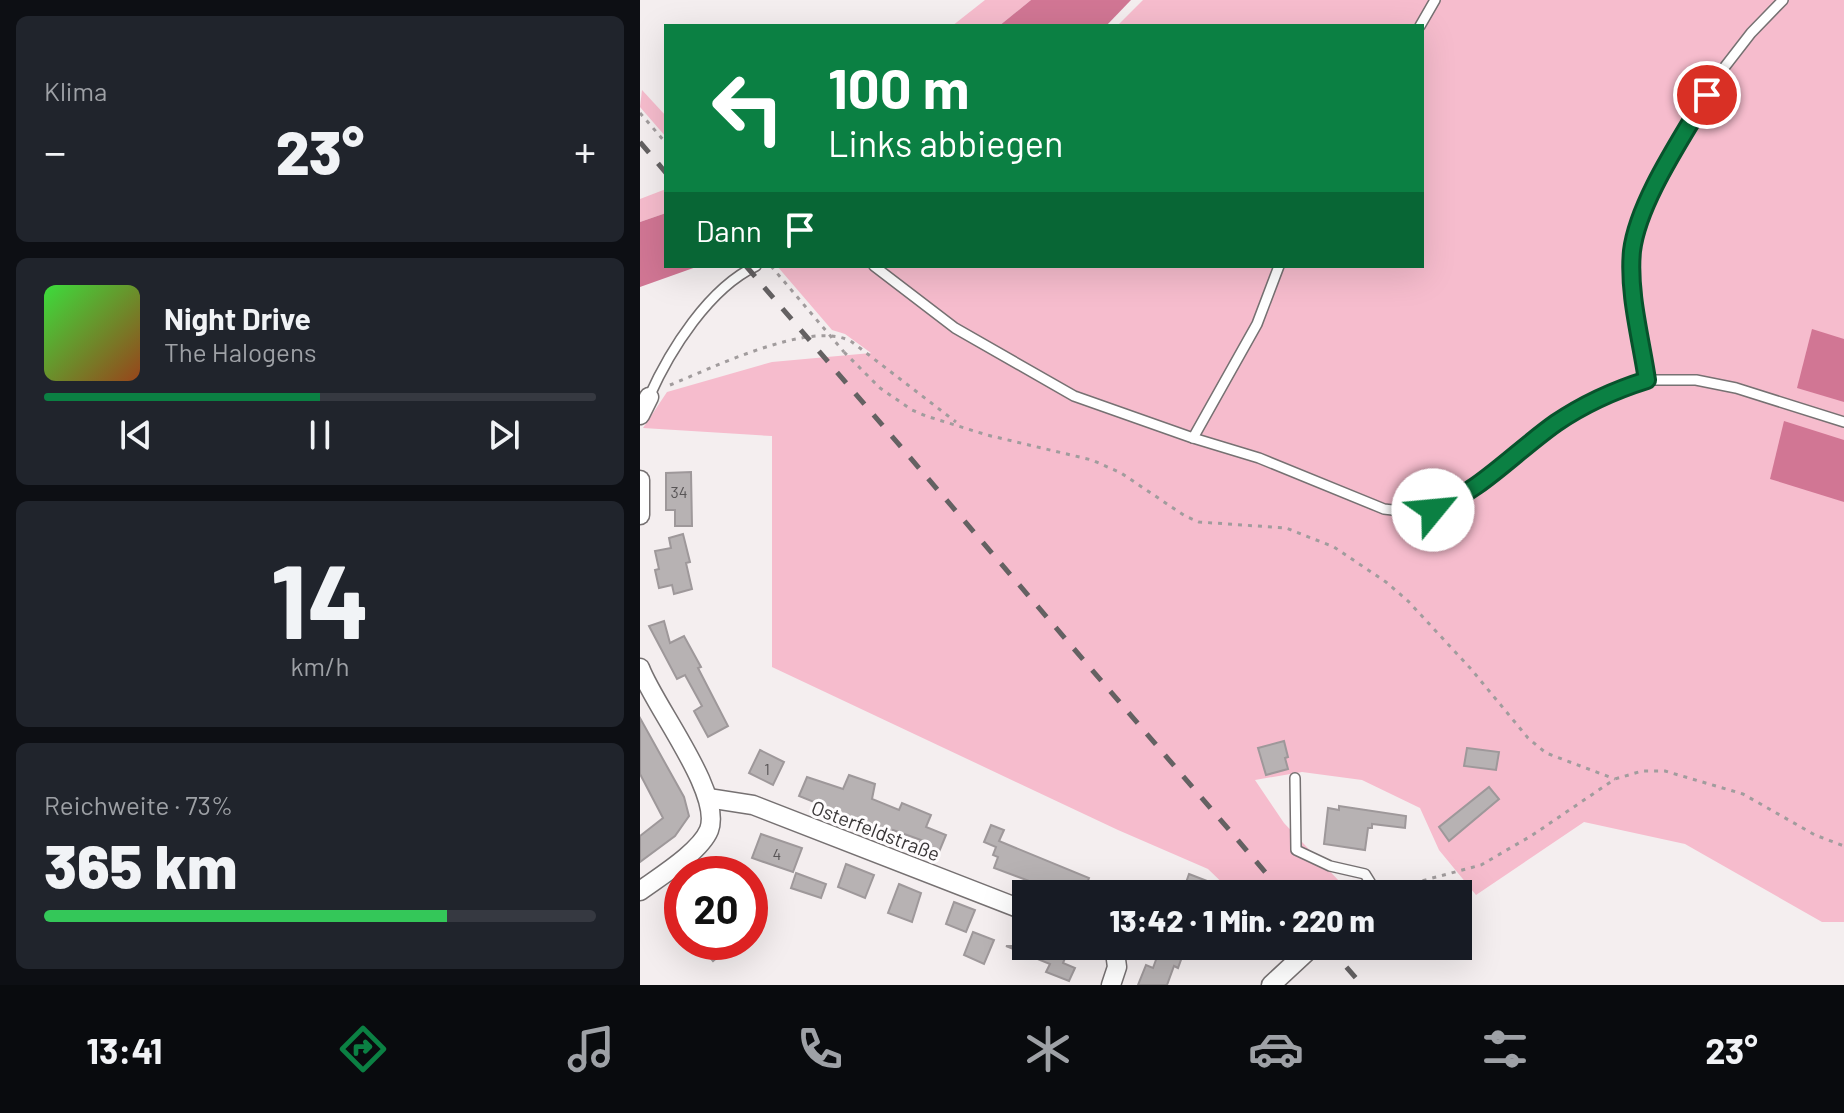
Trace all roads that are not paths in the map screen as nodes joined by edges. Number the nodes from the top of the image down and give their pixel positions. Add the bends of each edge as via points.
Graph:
1 (1435, 0) edge
2 (1783, 0) edge
3 (1421, 24) edge
4 (752, 268) edge
5 (877, 268) edge
6 (1278, 268) edge
7 (1647, 380) junction
8 (649, 397) joint
9 (640, 415) edge
10 (1844, 422) edge
11 (1193, 438) junction
12 (640, 480) edge
13 (640, 515) edge
14 (641, 675) edge
15 (1295, 778) dead end
16 (708, 798) junction
17 (1369, 880) edge
18 (640, 891) edge
19 (1012, 906) edge
20 (1116, 960) edge
21 (1298, 960) edge
22 (1111, 985) edge
23 (1271, 985) edge

1 - 3 lane
2 - 7 lane via 1720,73 1642,215 1632,251 1632,278
4 - 8 lane via 710,300
5 - 11 lane via 955,328 1074,396
6 - 11 lane via 1257,324
7 - 10 lane via 1696,380 1736,388
7 - 11 lane via 1583,407 1450,504 1418,513 1384,509 1259,458
8 - 9 street
12 - 13 street
14 - 16 street
15 - 17 lane via 1296,850 1365,874
16 - 18 street via 710,824 702,841
16 - 19 street, Osterfeldstraße via 753,805
20 - 22 street
21 - 23 street

